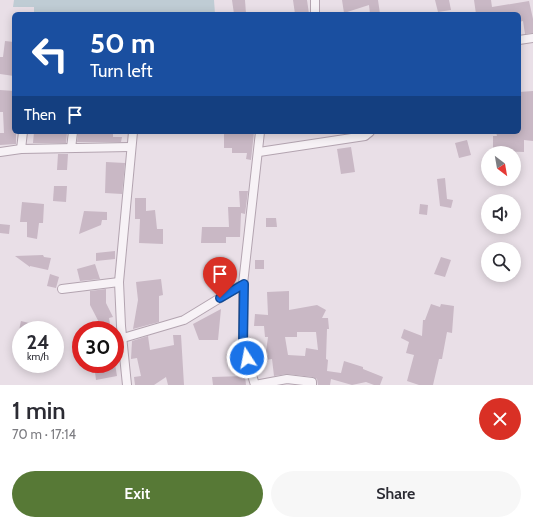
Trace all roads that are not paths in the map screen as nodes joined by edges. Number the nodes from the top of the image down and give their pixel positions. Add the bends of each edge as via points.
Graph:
1 (315, 0) edge
2 (315, 12) edge
3 (533, 38) edge
4 (521, 40) edge
5 (23, 134) edge
6 (73, 134) edge
7 (133, 134) edge
8 (260, 134) edge
9 (368, 134) edge
10 (130, 147) junction
11 (71, 148) junction
12 (21, 149) junction
13 (0, 152) edge
14 (259, 152) junction
15 (119, 282) junction
16 (244, 284) junction
17 (62, 289) dead end
18 (122, 321) edge
19 (124, 338) edge
20 (124, 353) edge
21 (126, 383) edge
22 (255, 385) edge
23 (312, 385) edge

1 - 2 street
3 - 4 street
5 - 12 street
6 - 11 street
7 - 10 street
8 - 14 street
9 - 14 street
10 - 11 street
10 - 15 street via 128,198
11 - 12 street
12 - 13 street
14 - 16 street
15 - 17 street
15 - 18 street
16 - 19 street via 184,320
16 - 22 street via 243,345
20 - 21 street
22 - 23 street via 287,379 312,382

